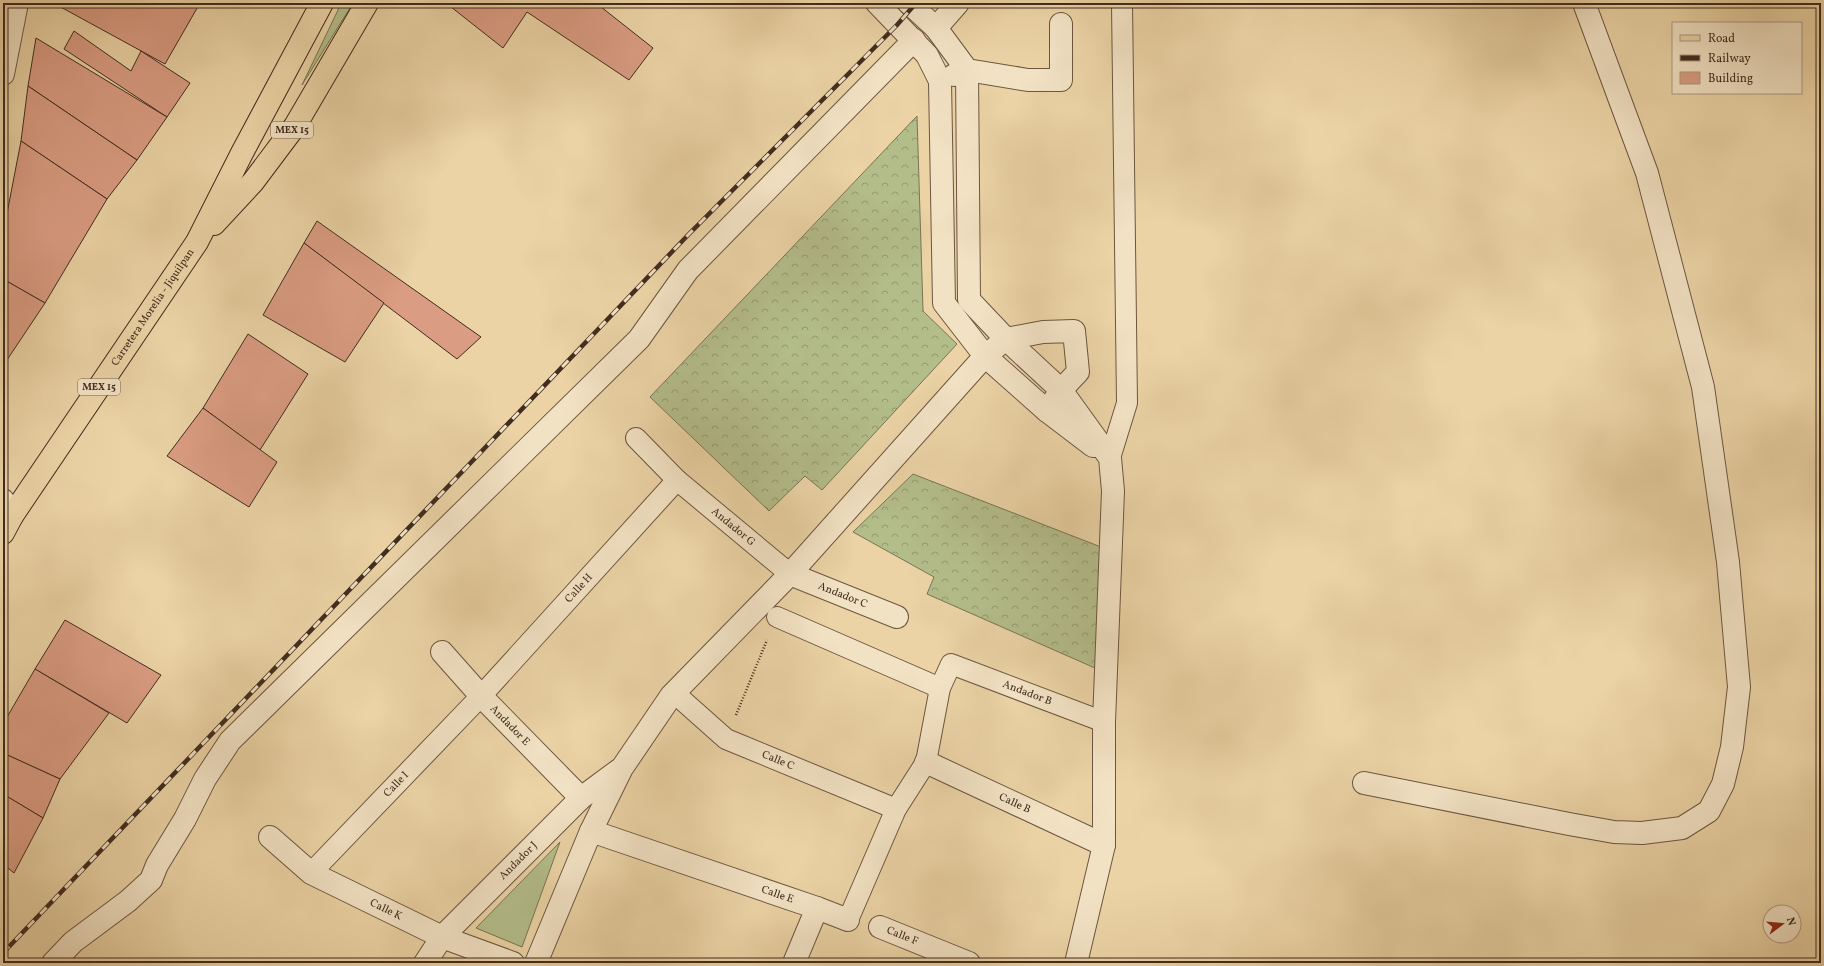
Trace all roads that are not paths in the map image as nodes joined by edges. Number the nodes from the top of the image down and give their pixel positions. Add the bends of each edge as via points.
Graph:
1 (17, 3) edge
2 (322, 3) edge
3 (367, 3) edge
4 (877, 3) edge
5 (909, 3) edge
6 (958, 3) edge
7 (1122, 3) edge
8 (1584, 3) edge
9 (1061, 24) dead end
10 (936, 28) junction
11 (914, 40) junction
12 (967, 70) junction
13 (3, 74) edge
14 (940, 81) junction
15 (197, 242) junction
16 (1006, 339) junction
17 (985, 356) junction
18 (1061, 390) junction
19 (1047, 411) junction
20 (636, 438) dead end
21 (1110, 458) junction
22 (677, 480) junction
23 (6, 516) edge
24 (790, 574) junction
25 (777, 617) road end
26 (897, 617) dead end
27 (442, 652) dead end
28 (940, 688) junction
29 (481, 696) junction
30 (671, 696) junction
31 (1104, 722) junction
32 (926, 762) junction
33 (622, 768) junction
34 (1364, 783) dead end
35 (581, 798) junction
36 (896, 809) junction
37 (591, 830) junction
38 (270, 836) dead end
39 (1104, 845) junction
40 (311, 873) junction
41 (817, 908) junction
42 (848, 920) joint
43 (880, 927) dead end
44 (442, 937) junction
45 (52, 963) edge
46 (425, 963) edge
47 (513, 963) edge
48 (536, 963) edge
49 (794, 963) edge
50 (969, 963) edge
51 (1076, 963) edge

1 - 13 street
2 - 15 main road, Carretera Morelia - Jiquilpan / MEX 15
3 - 15 main road, Carretera Morelia - Jiquilpan / MEX 15 via 295,126 253,182
4 - 11 street
5 - 10 street
6 - 10 street
7 - 21 street via 1127,403
8 - 34 street via 1647,173 1703,387 1728,562 1739,687 1732,747 1723,784 1709,811 1682,828 1642,833 1614,832 1569,824
9 - 12 street via 1061,80 1028,80
10 - 12 street
11 - 14 street via 927,55
11 - 45 street via 688,270 639,339 230,741 205,779 151,880 128,901 73,942
12 - 14 street
12 - 16 street via 969,300
14 - 17 street via 944,303
15 - 23 main road, Carretera Morelia - Jiquilpan / MEX 15
16 - 17 street
16 - 18 street
16 - 18 street via 1043,332 1074,330 1078,372
17 - 19 street
17 - 24 street
18 - 19 street
18 - 21 street
19 - 21 street
20 - 22 street, Andador G
21 - 31 street via 1113,491
22 - 24 street, Andador G
22 - 29 street, Calle H
24 - 26 street, Andador C
24 - 30 street
25 - 28 street
27 - 29 street, Andador E
28 - 31 street, Andador B via 951,664
28 - 32 street
29 - 35 street, Andador E
29 - 40 street, Calle I
30 - 33 street
30 - 36 street, Calle C via 681,699 726,739
31 - 39 street
32 - 36 street, Calle E
32 - 39 street, Calle B
33 - 35 street, Andador J
33 - 37 street
35 - 44 street, Andador J
36 - 42 street, Calle E
37 - 41 street, Calle E
37 - 48 street
38 - 40 street, Calle K
39 - 51 street
40 - 44 street, Calle K
41 - 42 street, Calle E
41 - 49 street
43 - 50 street, Calle F
44 - 46 street, Andador J
44 - 47 street, Calle K

